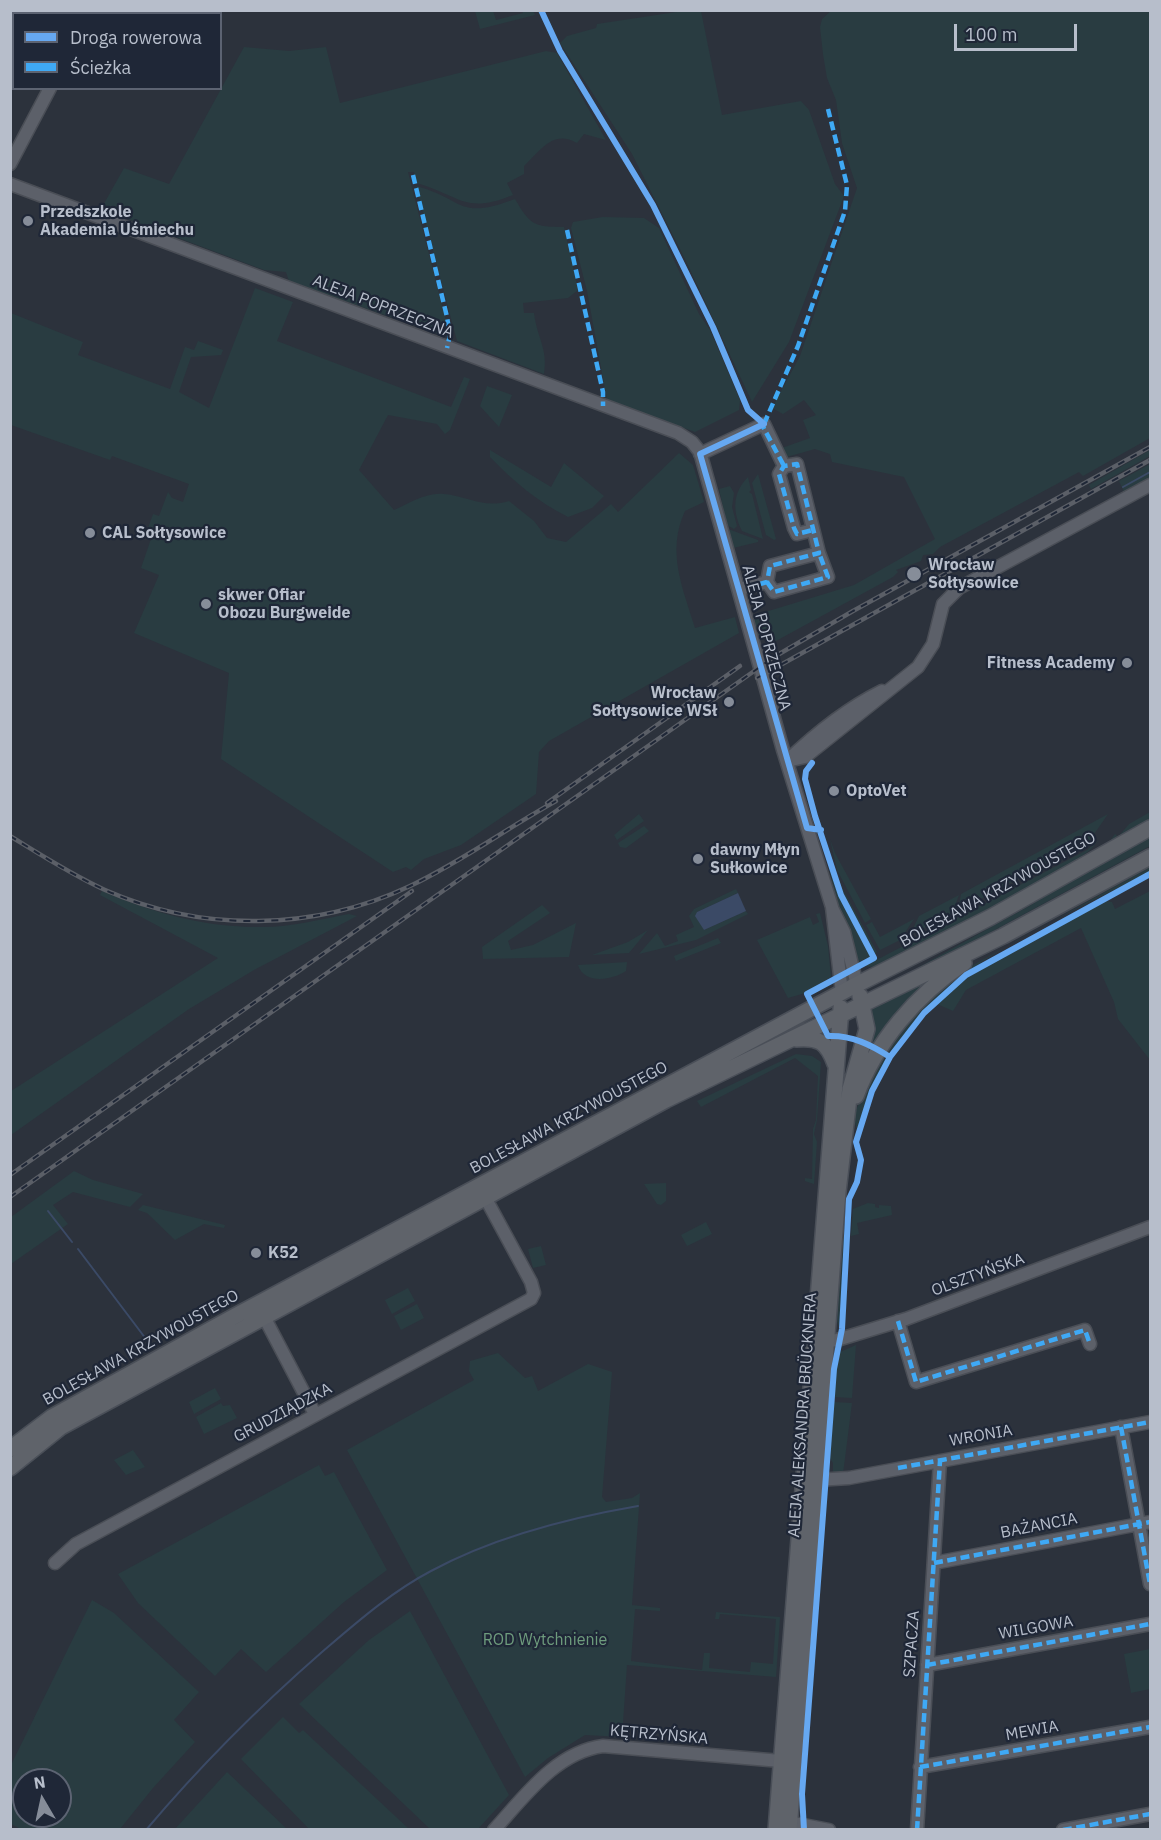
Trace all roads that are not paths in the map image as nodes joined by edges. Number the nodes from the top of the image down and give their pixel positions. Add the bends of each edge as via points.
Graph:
1 (49, 90) edge
2 (10, 164) edge
3 (10, 184) edge
4 (700, 454) junction
5 (784, 466) junction
6 (1150, 485) edge
7 (813, 530) junction
8 (819, 554) junction
9 (767, 582) junction
10 (739, 589) junction
11 (895, 685) junction
12 (776, 725) junction
13 (805, 742) junction
14 (805, 757) junction
15 (787, 761) junction
16 (796, 787) junction
17 (1150, 828) edge
18 (1150, 856) edge
19 (832, 908) junction
20 (1004, 936) junction
21 (857, 985) junction
22 (842, 993) junction
23 (862, 1006) junction
24 (840, 1015) junction
25 (790, 1039) junction
26 (835, 1064) junction
27 (846, 1125) junction
28 (486, 1199) junction
29 (1150, 1227) edge
30 (261, 1311) junction
31 (898, 1321) junction
32 (820, 1342) junction
33 (1090, 1344) dead end
34 (315, 1414) junction
35 (1150, 1422) edge
36 (1121, 1427) junction
37 (10, 1449) edge
38 (939, 1461) junction
39 (10, 1468) edge
40 (816, 1480) junction
41 (1145, 1523) edge
42 (55, 1563) dead end
43 (934, 1563) junction
44 (1150, 1584) edge
45 (1150, 1624) edge
46 (927, 1665) junction
47 (1150, 1726) edge
48 (781, 1761) junction
49 (920, 1767) junction
50 (1150, 1814) edge
51 (783, 1825) edge
52 (494, 1830) edge
53 (829, 1830) edge
54 (917, 1830) edge
55 (1063, 1830) edge

1 - 2 street
3 - 4 street, ALEJA POPRZECZNA via 678,433 692,442
4 - 5 street via 764,424
4 - 10 street, ALEJA POPRZECZNA
5 - 7 street via 797,464
5 - 7 street via 779,474 794,528 797,534
6 - 11 street via 954,591 940,609 928,654
7 - 8 street
8 - 9 street via 771,567
8 - 9 street via 828,577 774,592
9 - 10 street
10 - 12 street, ALEJA POPRZECZNA
11 - 13 street via 865,699
11 - 14 street
12 - 13 street via 787,736
12 - 15 street, ALEJA POPRZECZNA
13 - 15 street
14 - 15 street
14 - 16 street via 796,776
15 - 16 street, ALEJA POPRZECZNA
16 - 19 street, ALEJA POPRZECZNA
17 - 21 main road, BOLESŁAWA KRZYWOUSTEGO via 991,917
18 - 20 main road, BOLESŁAWA KRZYWOUSTEGO
19 - 21 street, ALEJA POPRZECZNA via 844,932
19 - 22 street, ALEJA POPRZECZNA
20 - 23 main road, BOLESŁAWA KRZYWOUSTEGO
20 - 27 main road via 949,973 910,1008 887,1037 864,1078
21 - 22 main road, BOLESŁAWA KRZYWOUSTEGO
21 - 23 main road, ALEJA ALEKSANDRA BRÜCKNERA
22 - 24 main road, ALEJA ALEKSANDRA BRÜCKNERA
22 - 30 main road, BOLESŁAWA KRZYWOUSTEGO
23 - 24 main road, BOLESŁAWA KRZYWOUSTEGO
23 - 27 main road, ALEJA ALEKSANDRA BRÜCKNERA via 867,1029 850,1089
24 - 25 main road, BOLESŁAWA KRZYWOUSTEGO
24 - 26 main road, ALEJA ALEKSANDRA BRÜCKNERA
25 - 26 main road via 818,1039 829,1048
25 - 28 main road, BOLESŁAWA KRZYWOUSTEGO via 666,1100
26 - 32 main road, ALEJA ALEKSANDRA BRÜCKNERA
27 - 32 main road, ALEJA ALEKSANDRA BRÜCKNERA
28 - 30 main road, BOLESŁAWA KRZYWOUSTEGO
28 - 34 street, GRUDZIĄDZKA via 531,1282 531,1299
29 - 31 street, OLSZTYŃSKA
30 - 34 street
30 - 37 main road, BOLESŁAWA KRZYWOUSTEGO via 52,1417
30 - 39 main road, BOLESŁAWA KRZYWOUSTEGO via 61,1427
31 - 32 street, OLSZTYŃSKA
31 - 33 street via 916,1382 1085,1329
32 - 40 main road, ALEJA ALEKSANDRA BRÜCKNERA
32 - 48 main road, ALEJA ALEKSANDRA BRÜCKNERA
34 - 42 street, GRUDZIĄDZKA via 76,1544
35 - 36 street, WRONIA
36 - 38 street, WRONIA
36 - 41 street
38 - 40 street, WRONIA via 849,1478
38 - 43 street, SZPACZA
40 - 51 main road, ALEJA ALEKSANDRA BRÜCKNERA
41 - 43 street, BAŻANCIA
41 - 44 street
43 - 46 street, SZPACZA
45 - 46 street, WILGOWA
46 - 49 street, SZPACZA
47 - 49 street, MEWIA
48 - 51 main road, ALEJA ALEKSANDRA BRÜCKNERA
48 - 52 street, KĘTRZYŃSKA via 603,1746 585,1749 547,1774
49 - 54 street, SZPACZA
50 - 55 street
51 - 53 street

